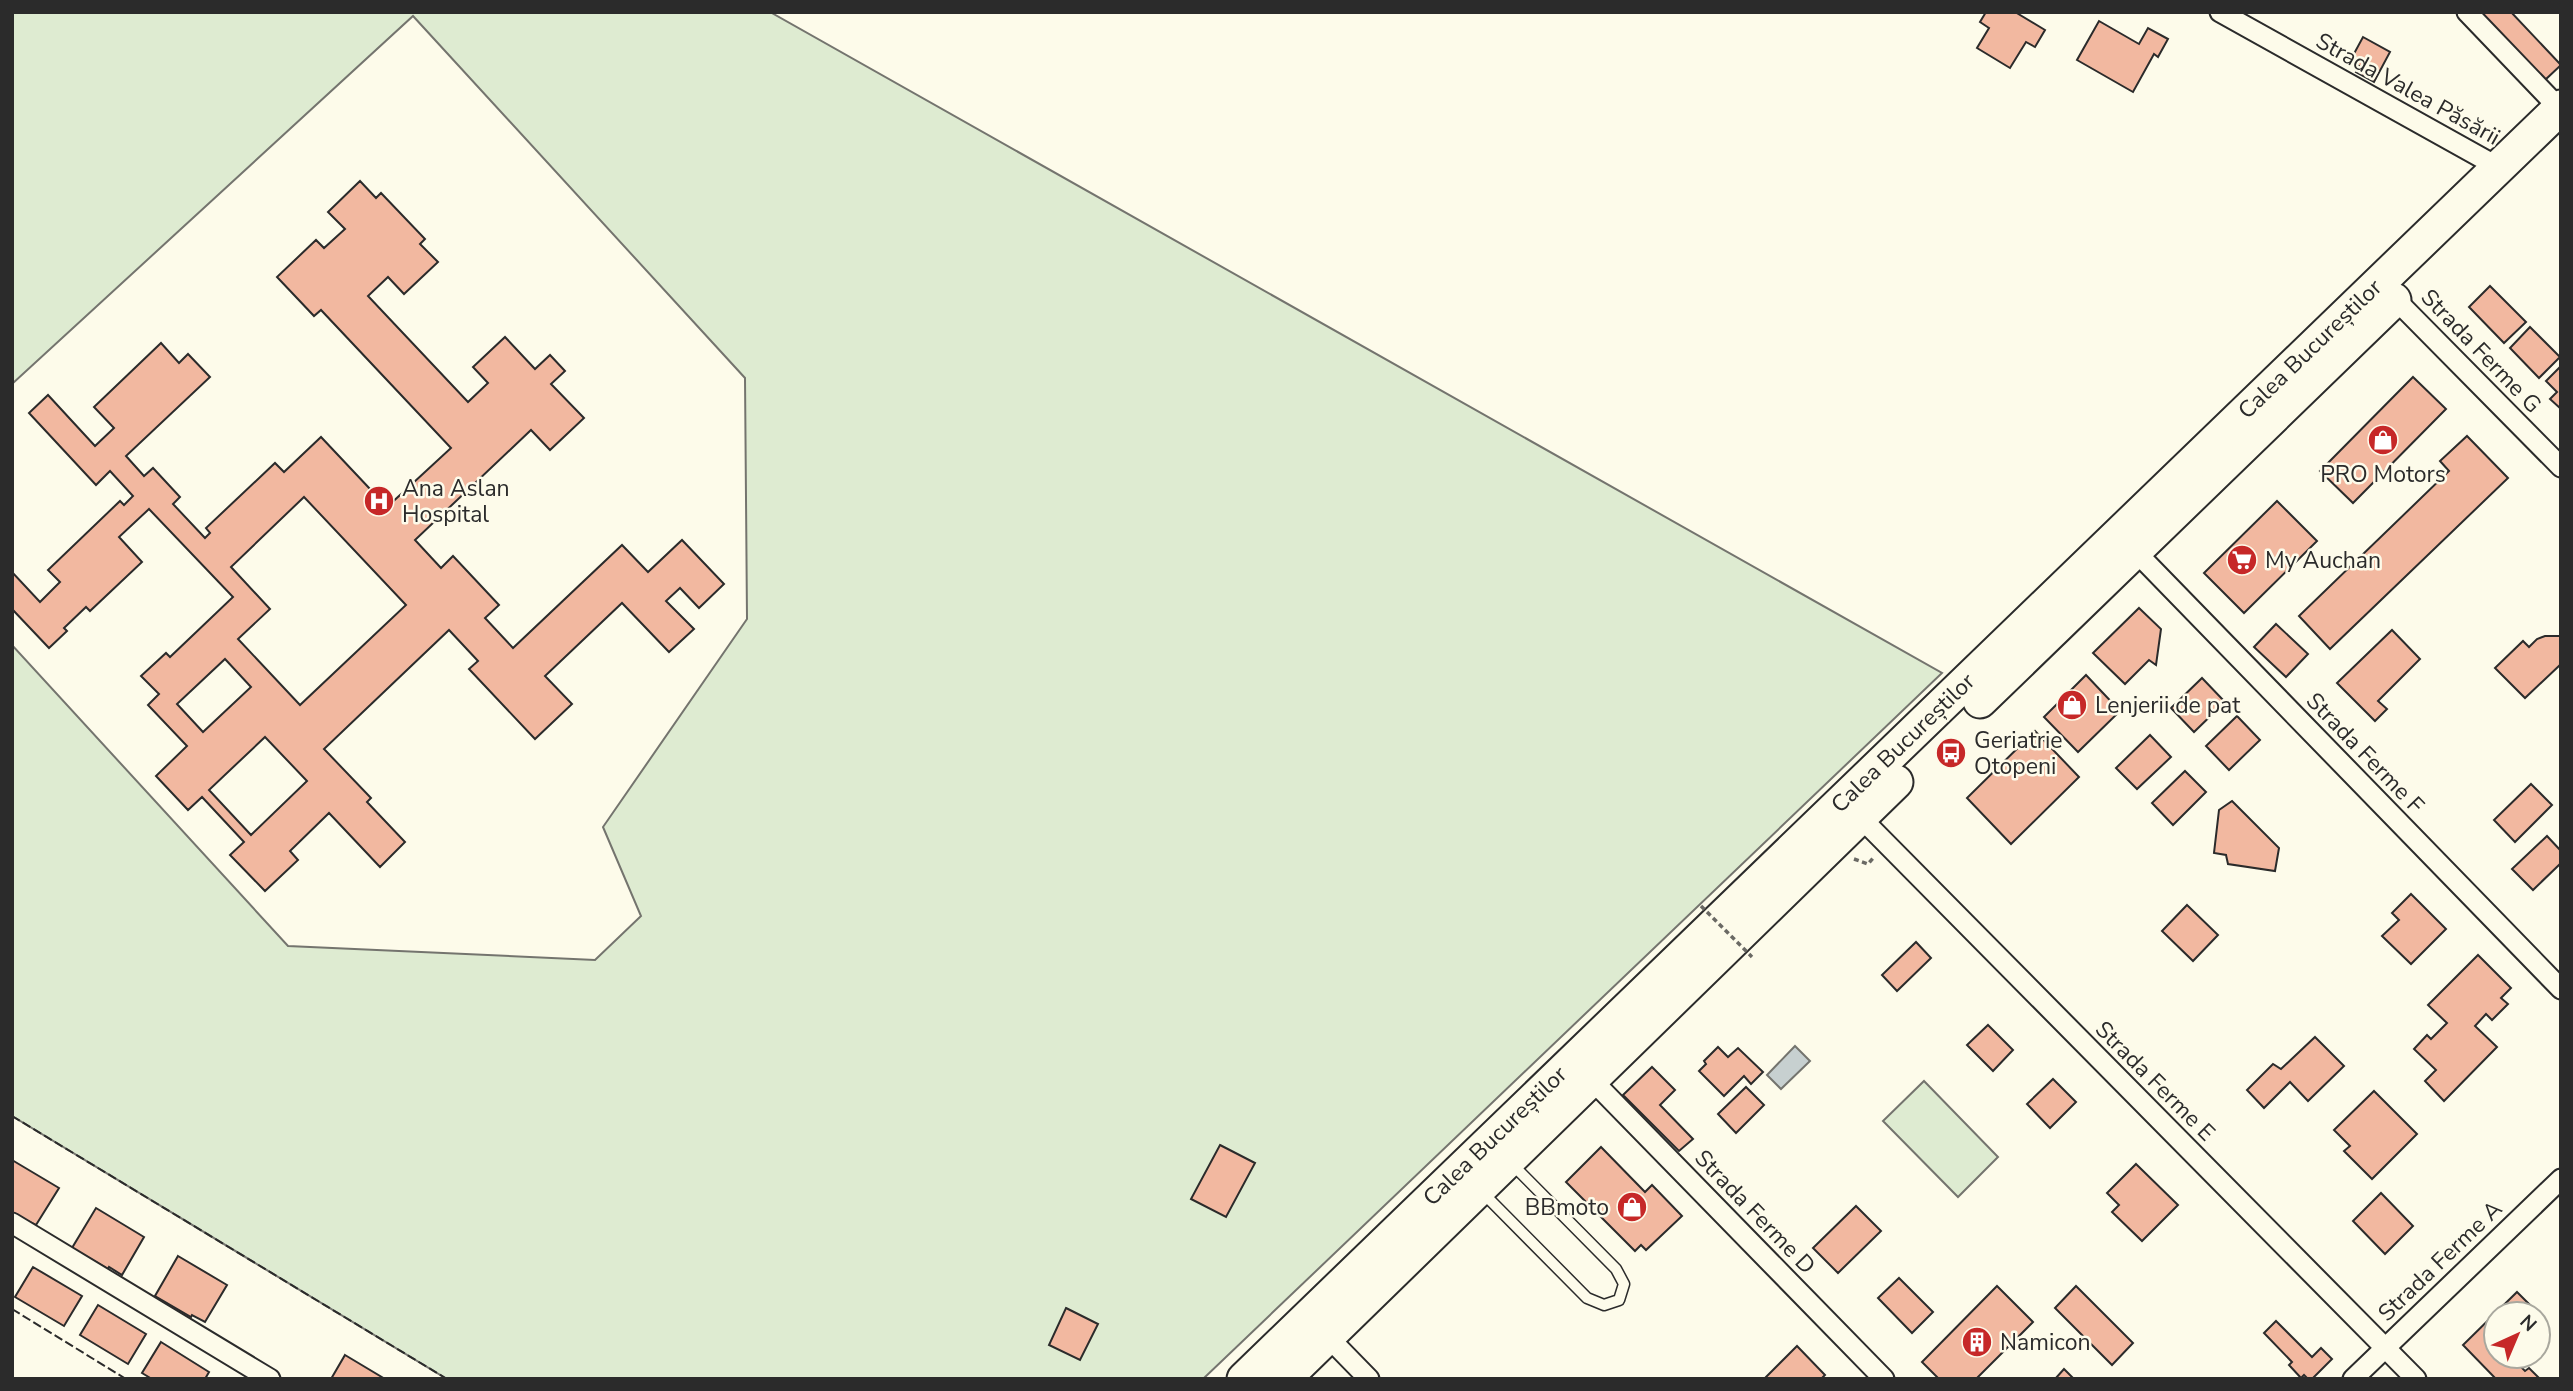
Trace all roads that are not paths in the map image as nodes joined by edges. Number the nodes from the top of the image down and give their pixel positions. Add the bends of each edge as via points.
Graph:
1 (2220, 12) edge
2 (2467, 12) edge
3 (2560, 117) edge
4 (2498, 167) junction
5 (2395, 299) junction
6 (2561, 467) edge
7 (2135, 551) junction
8 (1860, 817) junction
9 (2561, 989) edge
10 (1591, 1079) junction
11 (1508, 1160) junction
12 (2561, 1179) edge
13 (1479, 1189) junction
14 (12, 1223) edge
15 (1328, 1337) junction
16 (2385, 1348) junction
17 (271, 1379) edge
18 (1244, 1379) edge
19 (1284, 1379) edge
20 (1368, 1379) edge
21 (1884, 1379) edge
22 (2353, 1379) edge
23 (2416, 1379) edge

1 - 4 street, Strada Valea Păsării
2 - 3 street
3 - 4 highway, Calea Bucureștilor
3 - 5 highway, Calea Bucureștilor
4 - 18 highway, Calea Bucureștilor
5 - 6 street, Strada Ferme G
5 - 7 highway, Calea Bucureștilor
7 - 8 highway, Calea Bucureștilor
7 - 9 street, Strada Ferme F
8 - 10 highway, Calea Bucureștilor
8 - 16 street, Strada Ferme E
10 - 11 highway, Calea Bucureștilor
10 - 21 street, Strada Ferme D
11 - 13 highway, Calea Bucureștilor
11 - 13 lane via 1616,1269 1624,1284 1619,1300 1604,1305 1587,1298
12 - 16 street, Strada Ferme A
13 - 15 highway, Calea Bucureștilor
14 - 17 street
15 - 19 highway, Calea Bucureștilor
15 - 20 street
16 - 22 street, Strada Ferme A
16 - 23 street, Strada Ferme E

